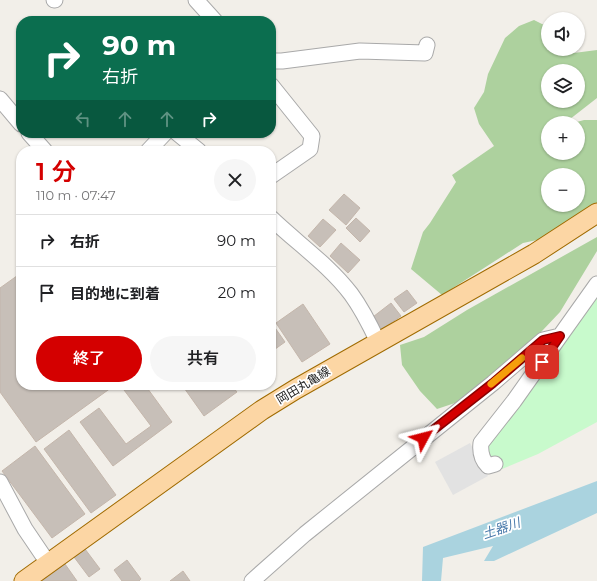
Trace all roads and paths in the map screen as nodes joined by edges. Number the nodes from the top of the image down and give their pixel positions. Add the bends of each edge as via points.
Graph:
1 (196, 0) edge
2 (210, 16) edge
3 (427, 45) dead end
4 (276, 61) edge
5 (276, 91) edge
6 (0, 100) edge
7 (16, 118) edge
8 (33, 138) edge
9 (160, 138) edge
10 (183, 138) edge
11 (40, 146) edge
12 (153, 146) edge
13 (193, 146) edge
14 (276, 173) edge
15 (597, 213) edge
16 (276, 223) edge
17 (597, 284) edge
18 (560, 336) junction
19 (378, 342) junction
20 (495, 464) dead end
21 (0, 482) edge
22 (48, 563) junction
23 (24, 581) edge
24 (252, 581) edge

1 - 2 street
3 - 4 street via 425,53 360,51
5 - 14 street via 312,136 310,149
6 - 7 street
8 - 11 street
9 - 12 street
10 - 13 street
15 - 19 main road, 岡田丸亀線 via 534,254
16 - 19 street via 351,293
17 - 18 street
18 - 20 street via 482,442 484,462 488,466
18 - 24 street via 543,340 305,534
19 - 22 main road, 岡田丸亀線 via 262,410
21 - 22 street via 25,529
22 - 23 main road, 岡田丸亀線

